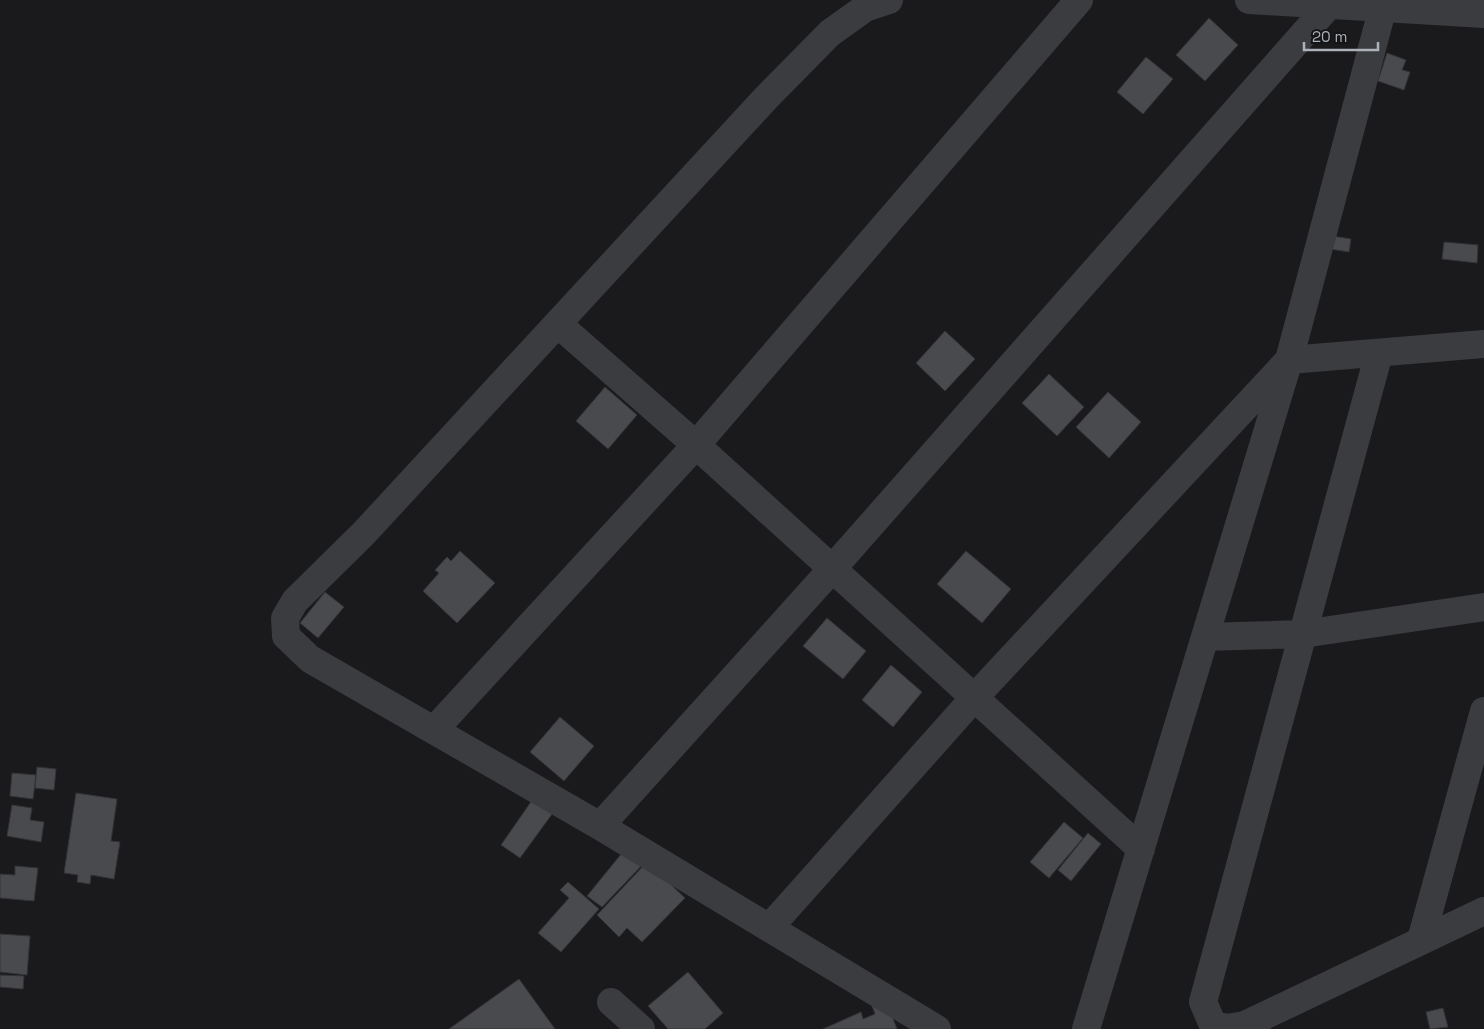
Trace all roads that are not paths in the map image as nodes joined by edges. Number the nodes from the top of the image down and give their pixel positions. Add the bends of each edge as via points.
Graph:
1 (889, 0) edge
2 (1079, 0) edge
3 (1250, 0) edge
4 (1330, 4) junction
5 (1383, 7) junction
6 (1484, 14) edge
7 (558, 324) junction
8 (1484, 344) edge
9 (1379, 353) junction
10 (1289, 360) junction
11 (696, 445) junction
12 (832, 569) junction
13 (1484, 607) edge
14 (1303, 634) junction
15 (1205, 637) junction
16 (974, 698) junction
17 (1484, 712) edge
18 (434, 730) junction
19 (600, 826) junction
20 (1141, 849) junction
21 (1484, 910) edge
22 (769, 928) junction
23 (1421, 940) junction
24 (611, 1002) dead end
25 (641, 1029) edge
26 (937, 1029) edge
27 (1086, 1029) edge

1 - 7 street via 865,8 830,33
2 - 11 street
3 - 4 street
4 - 5 street
4 - 12 street
5 - 6 street
5 - 10 street
7 - 11 street
7 - 18 street via 364,533 295,601 286,618 286,636 310,659
8 - 9 street
9 - 10 street
9 - 14 street
10 - 15 street
10 - 16 street
11 - 12 street
11 - 18 street
12 - 16 street
12 - 19 street
13 - 14 street
14 - 15 street
14 - 23 street via 1203,1002 1213,1026 1245,1025
15 - 20 street
16 - 20 street
16 - 22 street
17 - 23 street
18 - 19 street
19 - 22 street
20 - 27 street
21 - 23 street
22 - 26 street
24 - 25 street

